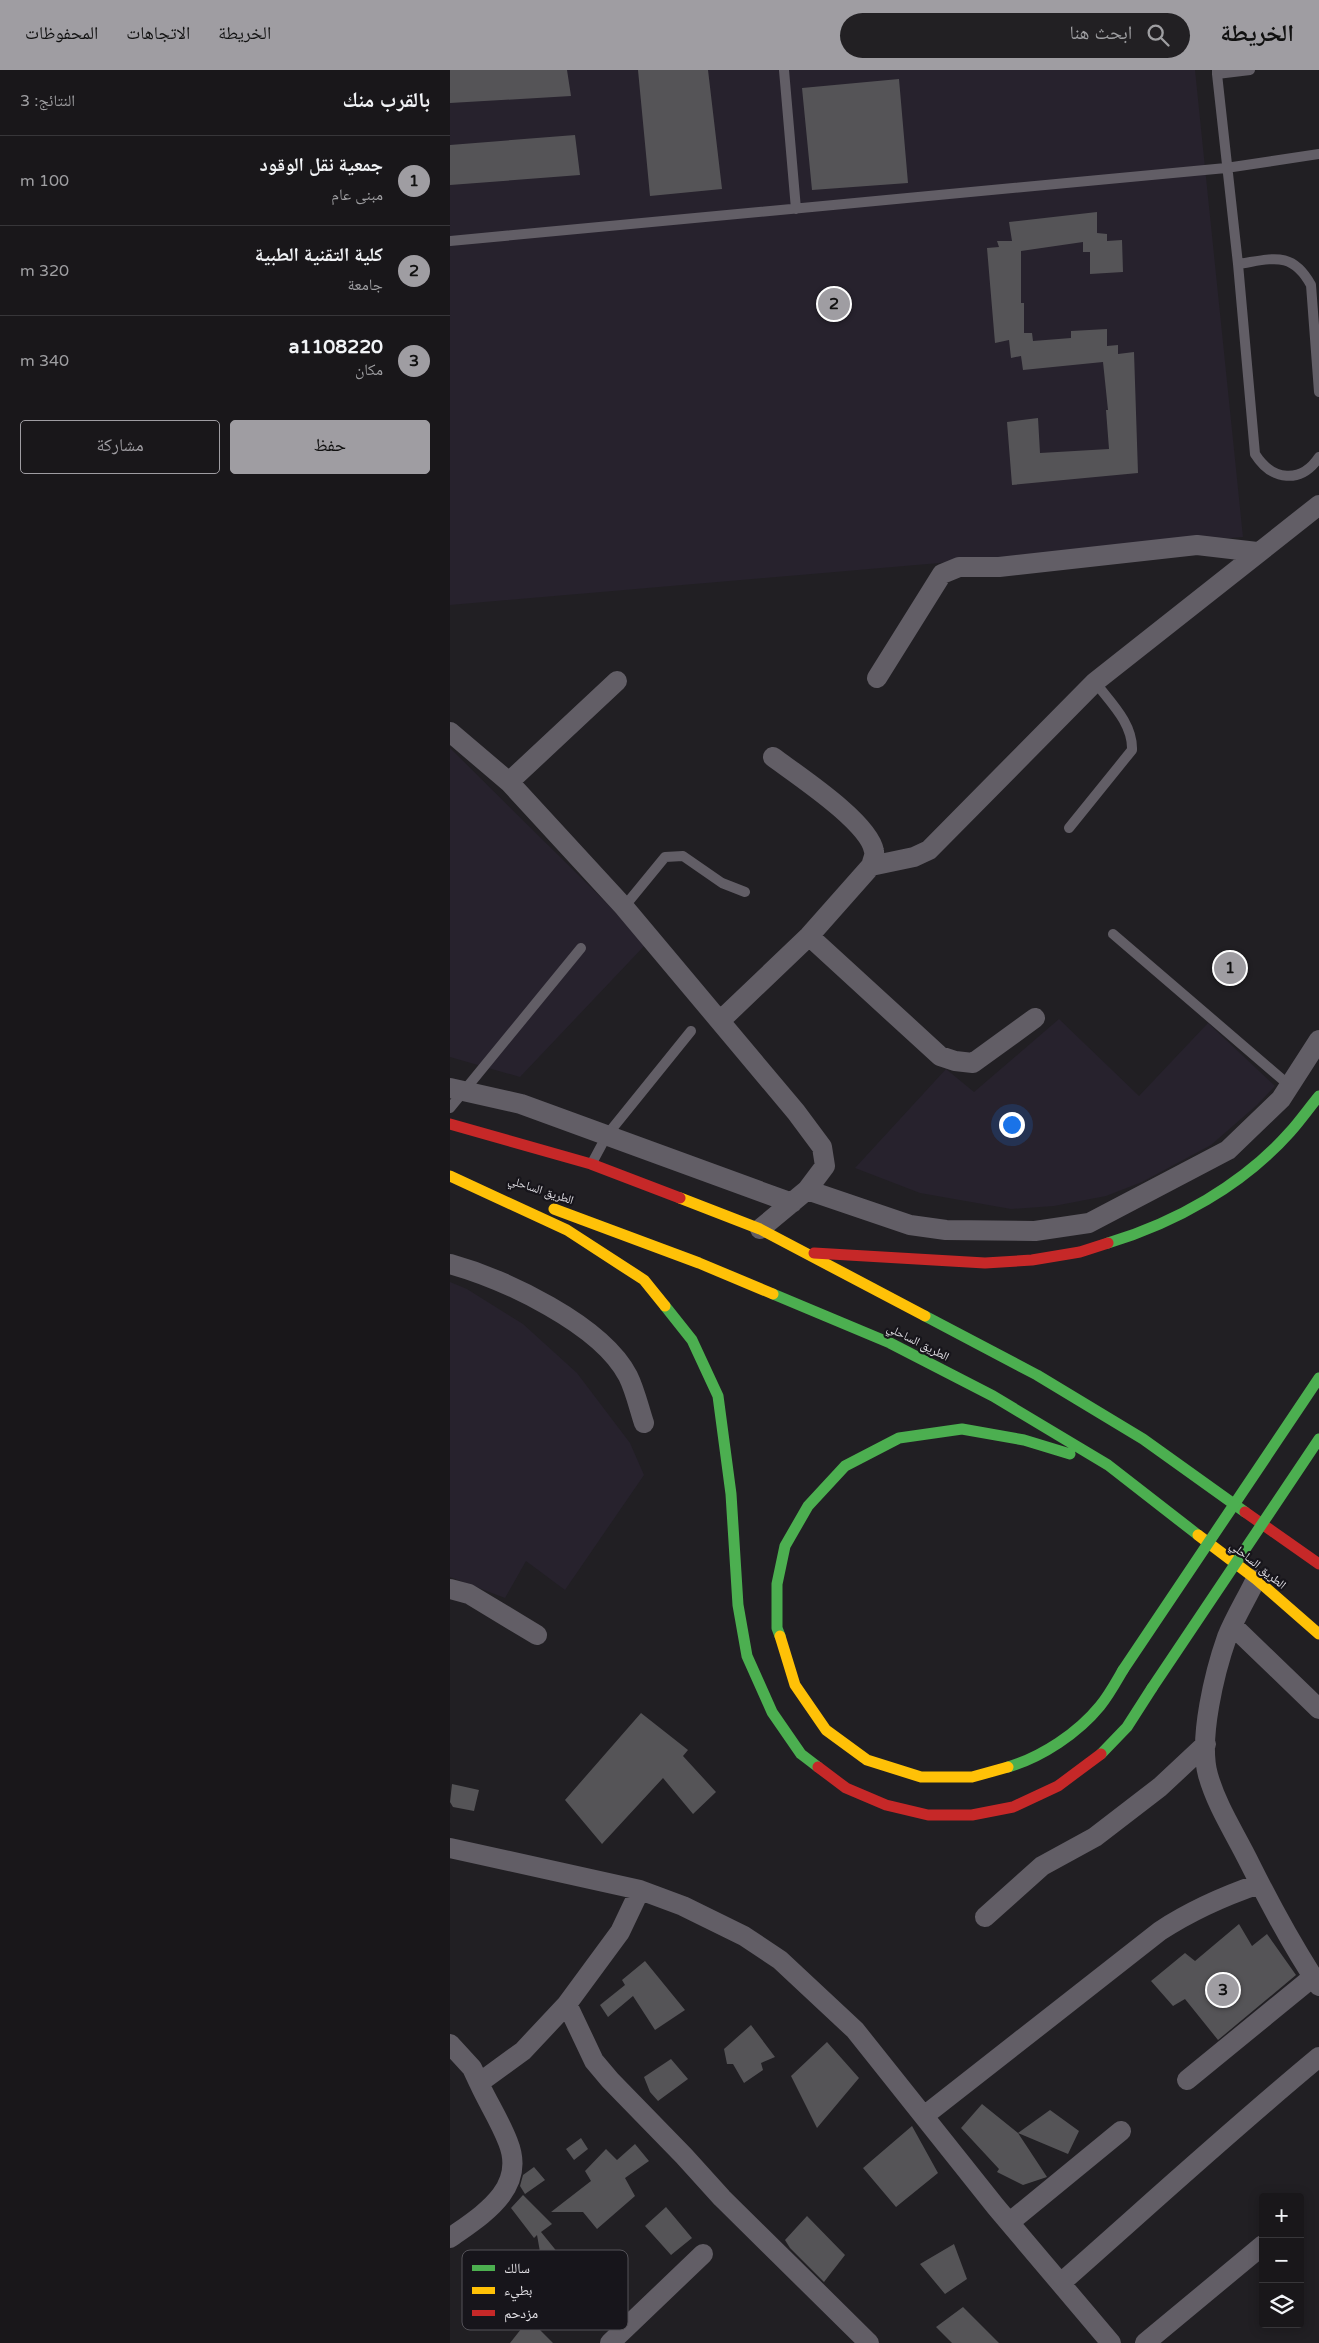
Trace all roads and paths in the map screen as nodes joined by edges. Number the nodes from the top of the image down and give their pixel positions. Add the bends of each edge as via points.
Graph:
1 (784, 70) edge
2 (1250, 70) edge
3 (1217, 72) edge
4 (1319, 154) edge
5 (1226, 168) junction
6 (796, 209) junction
7 (450, 241) edge
8 (1238, 264) junction
9 (1319, 392) edge
10 (1319, 457) edge
11 (1319, 504) edge
12 (1256, 552) junction
13 (877, 678) dead end
14 (617, 681) dead end
15 (1095, 682) junction
16 (450, 732) edge
17 (773, 758) dead end
18 (509, 782) junction
19 (1069, 828) dead end
20 (871, 866) junction
21 (745, 892) dead end
22 (624, 907) junction
23 (1113, 934) dead end
24 (809, 936) junction
25 (580, 948) dead end
26 (1036, 1018) dead end
27 (720, 1020) junction
28 (691, 1031) dead end
29 (1319, 1040) edge
30 (1290, 1086) junction
31 (456, 1089) edge
32 (1319, 1096) edge
33 (450, 1108) edge
34 (450, 1124) edge
35 (607, 1135) junction
36 (592, 1164) junction
37 (450, 1176) edge
38 (799, 1197) junction
39 (760, 1229) junction
40 (807, 1253) junction
41 (450, 1264) edge
42 (1319, 1378) edge
43 (644, 1423) dead end
44 (1319, 1439) edge
45 (1108, 1465) junction
46 (1319, 1564) edge
47 (1256, 1579) junction
48 (450, 1589) edge
49 (1233, 1626) junction
50 (1319, 1634) edge
51 (537, 1636) dead end
52 (1319, 1709) edge
53 (1206, 1744) junction
54 (450, 1848) edge
55 (1260, 1884) junction
56 (640, 1890) junction
57 (985, 1917) dead end
58 (1316, 1982) edge
59 (567, 2004) junction
60 (450, 2044) edge
61 (1319, 2057) edge
62 (1187, 2080) dead end
63 (480, 2082) junction
64 (924, 2116) junction
65 (1121, 2131) dead end
66 (1010, 2222) junction
67 (450, 2238) edge
68 (1259, 2247) edge
69 (703, 2254) dead end
70 (1062, 2282) junction
71 (628, 2326) edge
72 (624, 2330) edge
73 (610, 2343) edge
74 (869, 2343) edge
75 (1111, 2343) edge
76 (1145, 2343) edge

1 - 6 lane
2 - 3 lane
3 - 5 lane
4 - 5 lane
5 - 6 lane
5 - 8 lane
6 - 7 lane
8 - 9 lane via 1291,261 1304,271 1312,284
8 - 10 lane via 1255,454 1271,472 1282,476 1306,471
11 - 12 street
12 - 13 street via 1197,545 999,566 959,567 942,574
12 - 15 street
14 - 18 street
15 - 19 lane via 1129,728 1132,750
15 - 20 street via 928,850 914,857
16 - 18 street
17 - 20 street via 824,794 866,833 874,852
18 - 22 street
20 - 24 street
21 - 22 lane via 722,882 683,856 665,857
22 - 27 street
23 - 30 lane
24 - 26 street via 940,1056 973,1063
24 - 27 street
25 - 31 lane
27 - 38 street via 822,1147 825,1166
28 - 35 lane
29 - 30 street
30 - 38 street via 1282,1099 1228,1150 1089,1224 1035,1231 946,1230 910,1225
31 - 33 lane
31 - 35 street via 521,1104
32 - 40 highway via 1274,1151 1216,1196 1150,1229 1068,1255 986,1263
34 - 36 highway, الطريق الساحلي
35 - 36 lane
35 - 38 street
36 - 39 highway, الطريق الساحلي
37 - 44 highway, bridge via 567,1230 644,1280 692,1340 718,1396 731,1494 738,1605 747,1656 772,1712 801,1754 846,1788 886,1805 928,1815 972,1816 1014,1806 1058,1786 1097,1758 1127,1727
37 - 45 highway, الطريق الساحلي via 584,1219 766,1290 890,1343 993,1396
38 - 39 street
39 - 40 highway, الطريق الساحلي
40 - 46 highway, الطريق الساحلي via 1037,1375 1143,1438
41 - 43 street via 532,1298 579,1324 605,1347 628,1376
42 - 45 highway, bridge via 1100,1706 1072,1734 1022,1763 972,1777 921,1777 867,1760 826,1730 795,1685 778,1628 777,1584 784,1546 808,1506 845,1466 899,1438 962,1429 1024,1440
45 - 47 highway, الطريق الساحلي
47 - 49 street
47 - 50 highway, الطريق الساحلي
48 - 51 street via 469,1594
49 - 52 street
49 - 53 street via 1214,1683
53 - 55 street via 1208,1773 1219,1804
53 - 57 street via 1160,1787 1094,1837 1042,1866
54 - 56 street
55 - 58 street
55 - 64 street via 1189,1912 1160,1931
56 - 59 street via 620,1932
56 - 64 street via 744,1936 780,1960 855,2030
58 - 62 street
59 - 63 street via 523,2051
59 - 74 street via 594,2061 610,2080 722,2198
60 - 63 street
61 - 70 street
63 - 67 street via 510,2145 511,2176 500,2199
64 - 66 street
65 - 66 street
66 - 70 street
68 - 76 street
69 - 71 street
70 - 75 street
72 - 73 street

